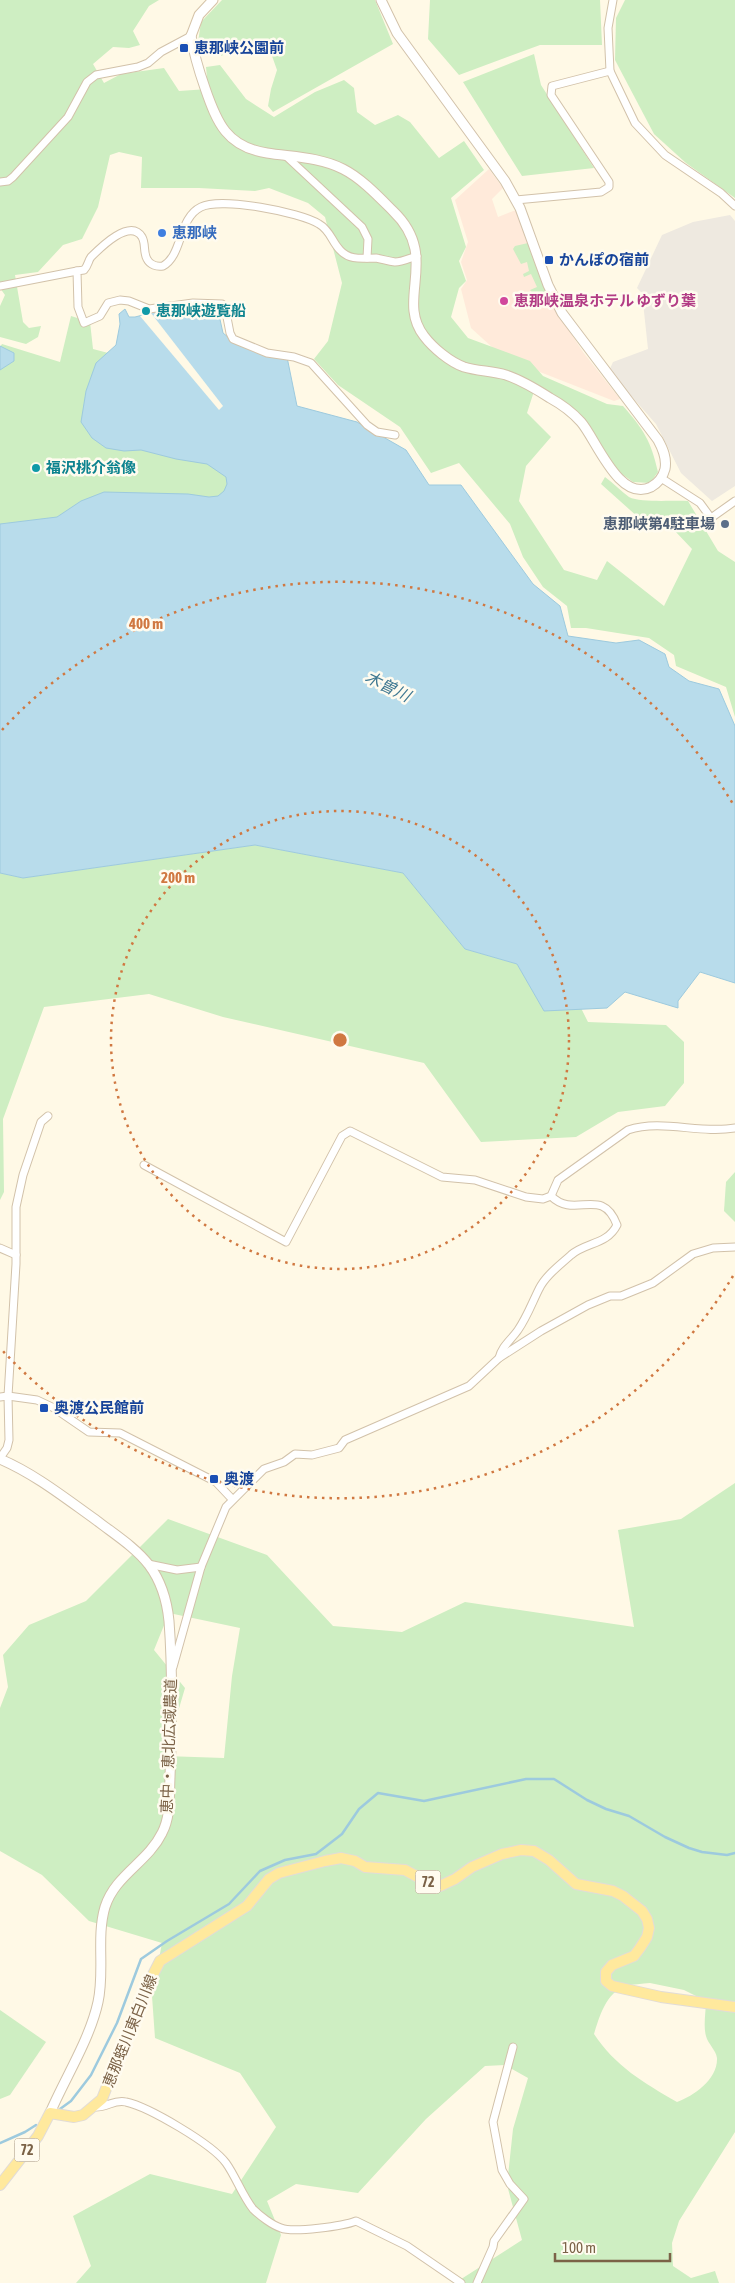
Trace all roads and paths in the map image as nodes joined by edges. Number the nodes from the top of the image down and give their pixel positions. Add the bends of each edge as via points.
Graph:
1 (213, 0) edge
2 (381, 0) edge
3 (614, 0) edge
4 (191, 36) junction
5 (610, 71) junction
6 (286, 156) junction
7 (0, 182) edge
8 (516, 200) junction
9 (735, 206) edge
10 (417, 256) junction
11 (366, 258) junction
12 (77, 271) junction
13 (0, 286) edge
14 (395, 435) dead end
15 (661, 478) junction
16 (735, 501) edge
17 (48, 1116) dead end
18 (735, 1128) edge
19 (144, 1166) dead end
20 (551, 1196) junction
21 (735, 1247) edge
22 (0, 1248) edge
23 (16, 1255) junction
24 (499, 1358) junction
25 (4, 1396) edge
26 (0, 1458) edge
27 (232, 1499) junction
28 (148, 1564) junction
29 (201, 1566) junction
30 (171, 1676) junction
31 (735, 2007) edge
32 (513, 2047) dead end
33 (94, 2107) junction
34 (50, 2113) junction
35 (0, 2185) edge
36 (461, 2283) edge
37 (477, 2283) edge

1 - 4 street via 199,15
2 - 8 street via 397,33
3 - 5 street via 608,28
4 - 6 street via 194,57 220,125 247,148
4 - 7 street via 148,63 96,75 87,82 56,132 13,177
5 - 8 street via 552,86 551,95 609,182 608,186 601,192
5 - 9 street via 635,123 651,143
6 - 10 street via 332,164 351,174 403,221 412,235
6 - 11 street via 362,227 368,239
8 - 15 street via 562,313 658,440 666,463
10 - 11 street via 394,262
10 - 15 street via 415,320 430,343 462,366 514,378 563,406 580,421 611,471 626,484 645,489
11 - 12 street via 358,259 340,251 330,233 318,223 265,208 217,202 198,208 190,215 170,260 164,266 148,261 142,237 136,231 128,230 92,256 84,270
12 - 13 street
12 - 14 street via 78,307 84,323 100,316 108,303 120,300 149,308 193,303 222,304 233,339 267,353 307,360 366,425 377,432
15 - 16 street via 700,503 711,518
17 - 23 street via 41,1122 23,1175 16,1207
18 - 20 street via 709,1130 639,1126 628,1130 558,1180
19 - 20 street via 286,1242 342,1136 350,1131 442,1177 474,1180 526,1197 543,1199
20 - 24 street via 572,1206 602,1205 612,1212 617,1225 613,1234 572,1254 546,1279
21 - 24 street via 713,1248 693,1254 653,1283 588,1305
22 - 23 street
23 - 25 street
24 - 27 street via 469,1386 345,1440 339,1448 312,1455 295,1454 264,1469
25 - 26 street via 8,1440
25 - 27 street via 37,1400 89,1432 120,1433 216,1482
26 - 28 street, 恵中・恵北広域農道 via 39,1479 124,1541
27 - 29 street via 226,1506
28 - 29 street via 177,1570
28 - 30 street, 恵中・恵北広域農道 via 164,1593 168,1610
29 - 30 street
30 - 34 street, 恵中・恵北広域農道 via 172,1744 165,1827 156,1844 120,1880 108,1900 102,1918 102,1976 98,2002
31 - 33 main road, 恵那蛭川東白川線 / 72 via 661,1997 612,1986 606,1981 606,1972 612,1965 634,1956 647,1937 648,1919 613,1891 576,1884 534,1851 502,1854 440,1886 411,1872 365,1867 341,1858 269,1878 247,1906 160,1961 143,1994 106,2092
32 - 37 street via 493,2122 502,2170 524,2199 494,2241
33 - 34 main road via 74,2117
33 - 36 street via 104,2108 117,2101 133,2104 205,2144 226,2163 256,2211 282,2229 356,2221 407,2246
34 - 35 main road, 72 via 38,2136

